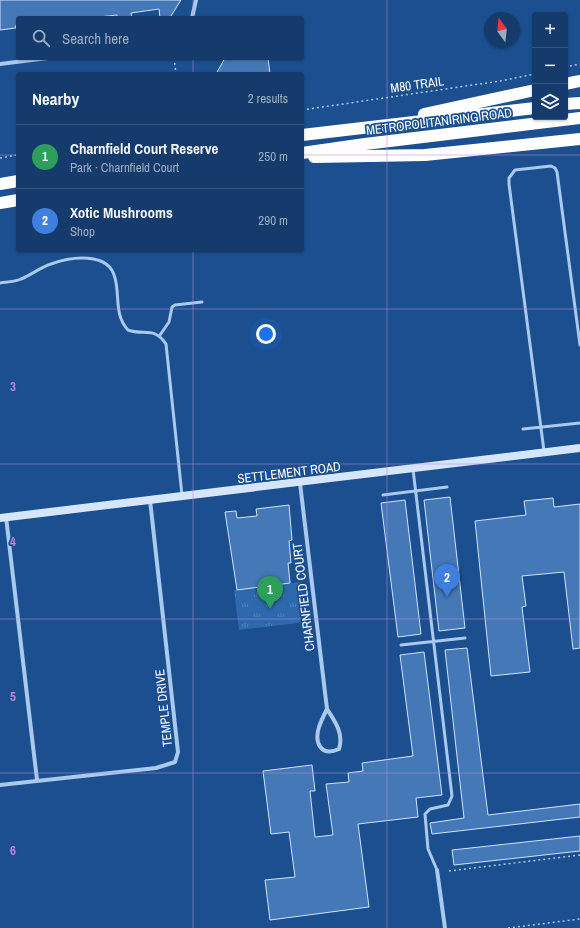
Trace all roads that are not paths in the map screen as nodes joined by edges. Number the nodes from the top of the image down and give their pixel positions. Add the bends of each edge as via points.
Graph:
1 (196, 0) edge
2 (192, 16) edge
3 (32, 60) edge
4 (0, 64) edge
5 (580, 81) edge
6 (568, 83) edge
7 (532, 91) edge
8 (580, 103) edge
9 (568, 104) edge
10 (532, 108) edge
11 (580, 118) edge
12 (358, 128) junction
13 (304, 135) edge
14 (580, 139) edge
15 (304, 153) edge
16 (304, 156) edge
17 (16, 180) edge
18 (0, 184) edge
19 (16, 200) edge
20 (0, 203) edge
21 (0, 283) edge
22 (202, 302) dead end
23 (160, 335) junction
24 (580, 345) edge
25 (580, 423) edge
26 (541, 427) junction
27 (523, 429) dead end
28 (580, 448) edge
29 (544, 452) junction
30 (413, 469) junction
31 (300, 483) junction
32 (447, 487) dead end
33 (415, 491) junction
34 (382, 495) dead end
35 (183, 496) junction
36 (150, 500) junction
37 (3, 518) edge
38 (465, 638) dead end
39 (433, 642) junction
40 (400, 645) dead end
41 (327, 710) junction
42 (37, 780) junction
43 (0, 785) edge
44 (437, 870) joint
45 (445, 928) edge

1 - 2 street
3 - 4 street
5 - 6 highway
7 - 12 highway
8 - 9 highway
10 - 12 highway, METROPOLITAN RING ROAD
11 - 15 highway, METROPOLITAN RING ROAD
12 - 13 highway, METROPOLITAN RING ROAD
14 - 16 highway via 425,155
17 - 18 highway
19 - 20 highway
21 - 23 lane via 20,280 51,264 83,258 96,259 104,262 115,277 118,313 124,326 133,332 153,332
22 - 23 lane via 172,307 169,322
23 - 35 lane via 166,344
24 - 26 lane via 557,172 550,166 515,170 509,178 509,184
25 - 26 lane
26 - 27 lane
26 - 29 lane
28 - 29 main road, SETTLEMENT ROAD
29 - 30 main road, SETTLEMENT ROAD
30 - 31 main road, SETTLEMENT ROAD
30 - 33 lane
31 - 35 main road, SETTLEMENT ROAD
31 - 41 street, CHARNFIELD COURT
32 - 33 lane
33 - 34 lane
33 - 39 lane
35 - 36 main road, SETTLEMENT ROAD
36 - 37 main road, SETTLEMENT ROAD
36 - 42 street, TEMPLE DRIVE via 178,752 175,762 156,768
37 - 42 street
38 - 39 lane
39 - 40 lane
39 - 44 lane via 452,796 448,805 430,809 425,814 428,849
41 - 41 street, CHARNFIELD COURT via 337,725 341,738 339,749 330,752 320,747 317,738 319,726
42 - 43 street, TEMPLE DRIVE
44 - 45 street

